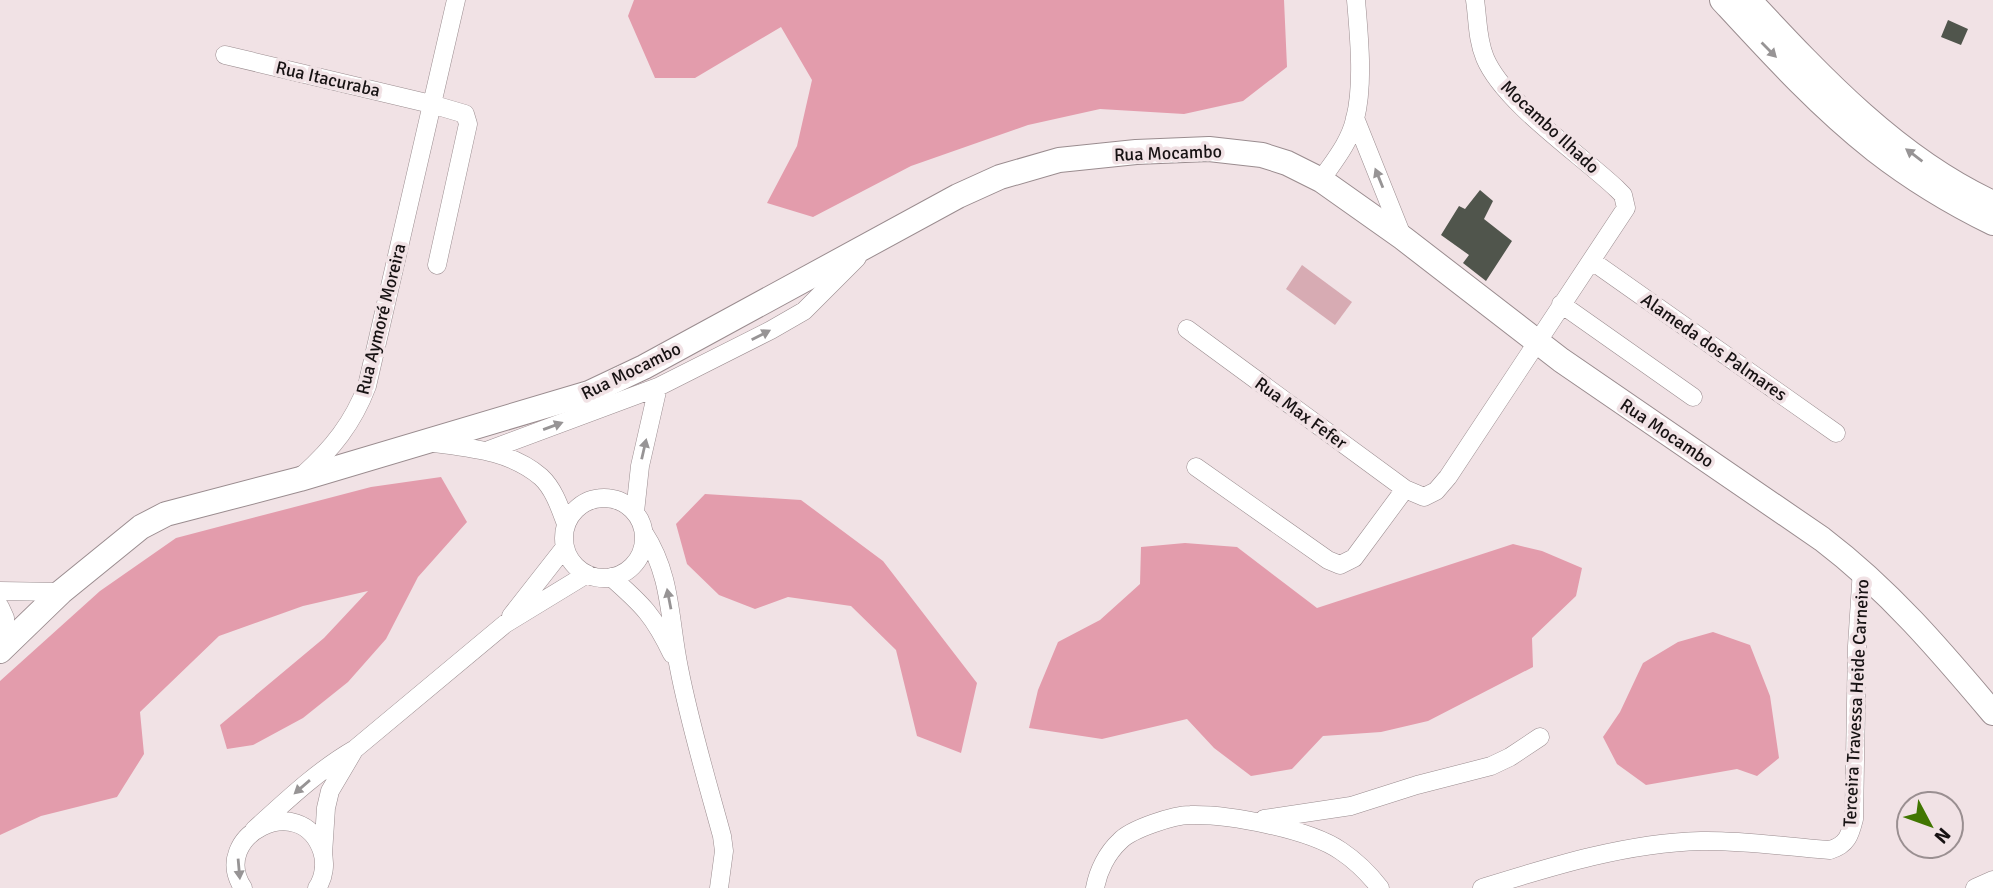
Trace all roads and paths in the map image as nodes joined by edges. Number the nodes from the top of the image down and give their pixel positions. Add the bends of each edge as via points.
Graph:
1 (456, 0) edge
2 (1356, 0) edge
3 (1475, 0) edge
4 (1722, 0) edge
5 (1749, 0) edge
6 (225, 55) dead end
7 (431, 103) junction
8 (1355, 118) junction
9 (1321, 180) junction
10 (1993, 203) edge
11 (1993, 223) edge
12 (1403, 237) junction
13 (869, 246) junction
14 (1592, 261) junction
15 (437, 265) dead end
16 (1561, 303) junction
17 (1187, 329) dead end
18 (1537, 343) junction
19 (658, 387) junction
20 (1693, 397) dead end
21 (1836, 433) dead end
22 (429, 442) junction
23 (489, 450) junction
24 (1196, 467) dead end
25 (300, 479) junction
26 (1410, 492) junction
27 (635, 512) junction
28 (566, 524) junction
29 (644, 533) junction
30 (565, 547) junction
31 (1862, 569) junction
32 (587, 574) junction
33 (611, 577) junction
34 (0, 591) edge
35 (61, 592) junction
36 (10, 618) edge
37 (505, 624) junction
38 (3, 648) edge
39 (678, 667) junction
40 (1993, 713) edge
41 (1540, 737) dead end
42 (355, 749) junction
43 (1250, 821) junction
44 (254, 830) junction
45 (323, 855) junction
46 (1542, 879) edge
47 (1993, 880) edge
48 (243, 888) edge
49 (317, 888) edge
50 (719, 888) edge
51 (1096, 888) edge
52 (1380, 888) edge
53 (1482, 888) edge
54 (1975, 888) edge

1 - 7 street, Rua Aymoré Moreira
2 - 8 street via 1360,65
3 - 14 street, Mocambo Ilhado via 1477,32 1493,75 1623,195 1626,208
4 -> 11 main road via 1875,150 1962,208
10 -> 5 main road via 1966,191 1886,133 1849,102
6 - 7 street, Rua Itacuraba
7 - 15 street, Rua Itacuraba via 465,114 468,124
7 - 25 street, Rua Aymoré Moreira via 367,386 342,436
8 - 9 street via 1348,139
12 -> 8 street
9 - 12 main road, Rua Mocambo
9 - 13 main road, Rua Mocambo via 1262,155 1209,149 1059,160 1000,177 958,196
12 - 18 main road, Rua Mocambo
19 -> 13 street via 804,311
13 - 22 main road, Rua Mocambo via 589,393
14 - 16 street
14 - 21 street, Alameda dos Palmares
16 - 18 street
16 - 20 street
17 - 26 street, Rua Max Fefer
18 - 26 street via 1448,477 1432,494 1424,497
18 - 31 main road, Rua Mocambo
23 -> 19 street
27 -> 19 street
22 - 23 street
22 - 25 main road, Rua Mocambo
23 - 28 street via 542,478
24 - 26 street via 1340,565 1354,558
25 - 35 main road, Rua Aymoré Moreira via 166,514 141,527
27 - 28 street via 615,499 591,499 580,505
27 - 29 street
28 - 30 street
29 - 33 street via 633,565
39 -> 29 street via 664,577
30 - 32 street via 569,558
30 - 37 street
31 - 40 main road, Rua Mocambo
31 - 46 street, Terceira Travessa Heide Carneiro via 1854,819 1845,842 1830,850 1703,841 1659,844 1623,849
32 - 33 street
32 - 37 street
33 - 39 street via 652,616
34 - 35 street
35 - 36 main road, Rua Aymoré Moreira
36 - 38 main road, Rua Aymoré Moreira
37 - 42 street
39 - 50 street via 722,836
41 - 43 street via 1491,766 1351,806
42 -> 44 street via 313,778
42 - 45 street via 330,791
43 - 51 street via 1188,815 1154,823 1121,839 1105,860
43 - 52 street via 1292,830 1339,849
44 - 45 street via 274,822 295,824 318,841
44 -> 48 street via 238,854 236,869
45 - 49 street
46 - 53 street, Terceira Travessa Heide Carneiro
47 - 54 street

